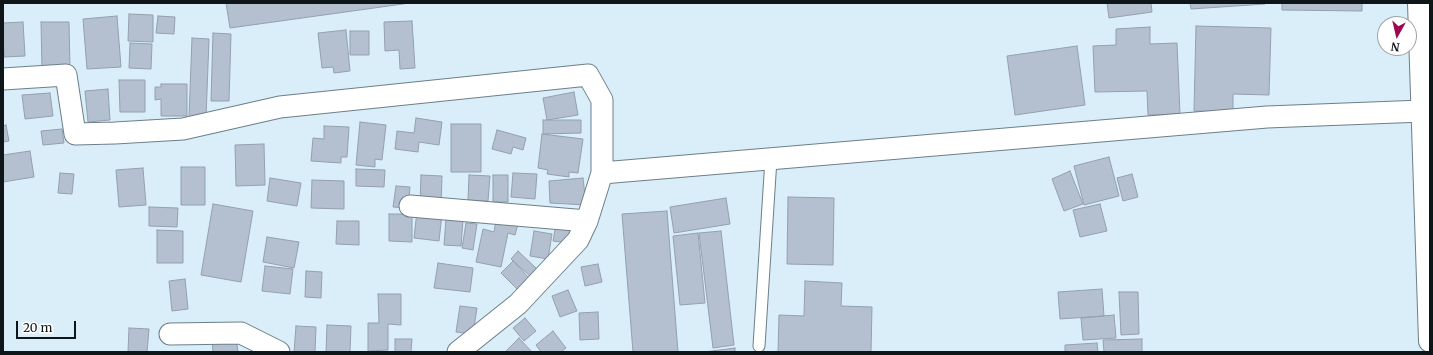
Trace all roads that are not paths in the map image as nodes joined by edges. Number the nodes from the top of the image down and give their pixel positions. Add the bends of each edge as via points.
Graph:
1 (1419, 3) edge
2 (3, 79) edge
3 (1423, 111) junction
4 (771, 159) junction
5 (602, 173) junction
6 (410, 206) dead end
7 (586, 221) junction
8 (170, 334) dead end
9 (1430, 341) edge
10 (759, 346) dead end
11 (279, 352) edge
12 (458, 352) edge

1 - 3 highway
2 - 5 street via 66,75 74,134 183,129 280,107 588,75 602,100
3 - 4 street via 1267,117
3 - 9 highway
4 - 5 street
4 - 10 lane
5 - 7 street
6 - 7 street
7 - 12 street via 578,240 518,304
8 - 11 street via 242,333

